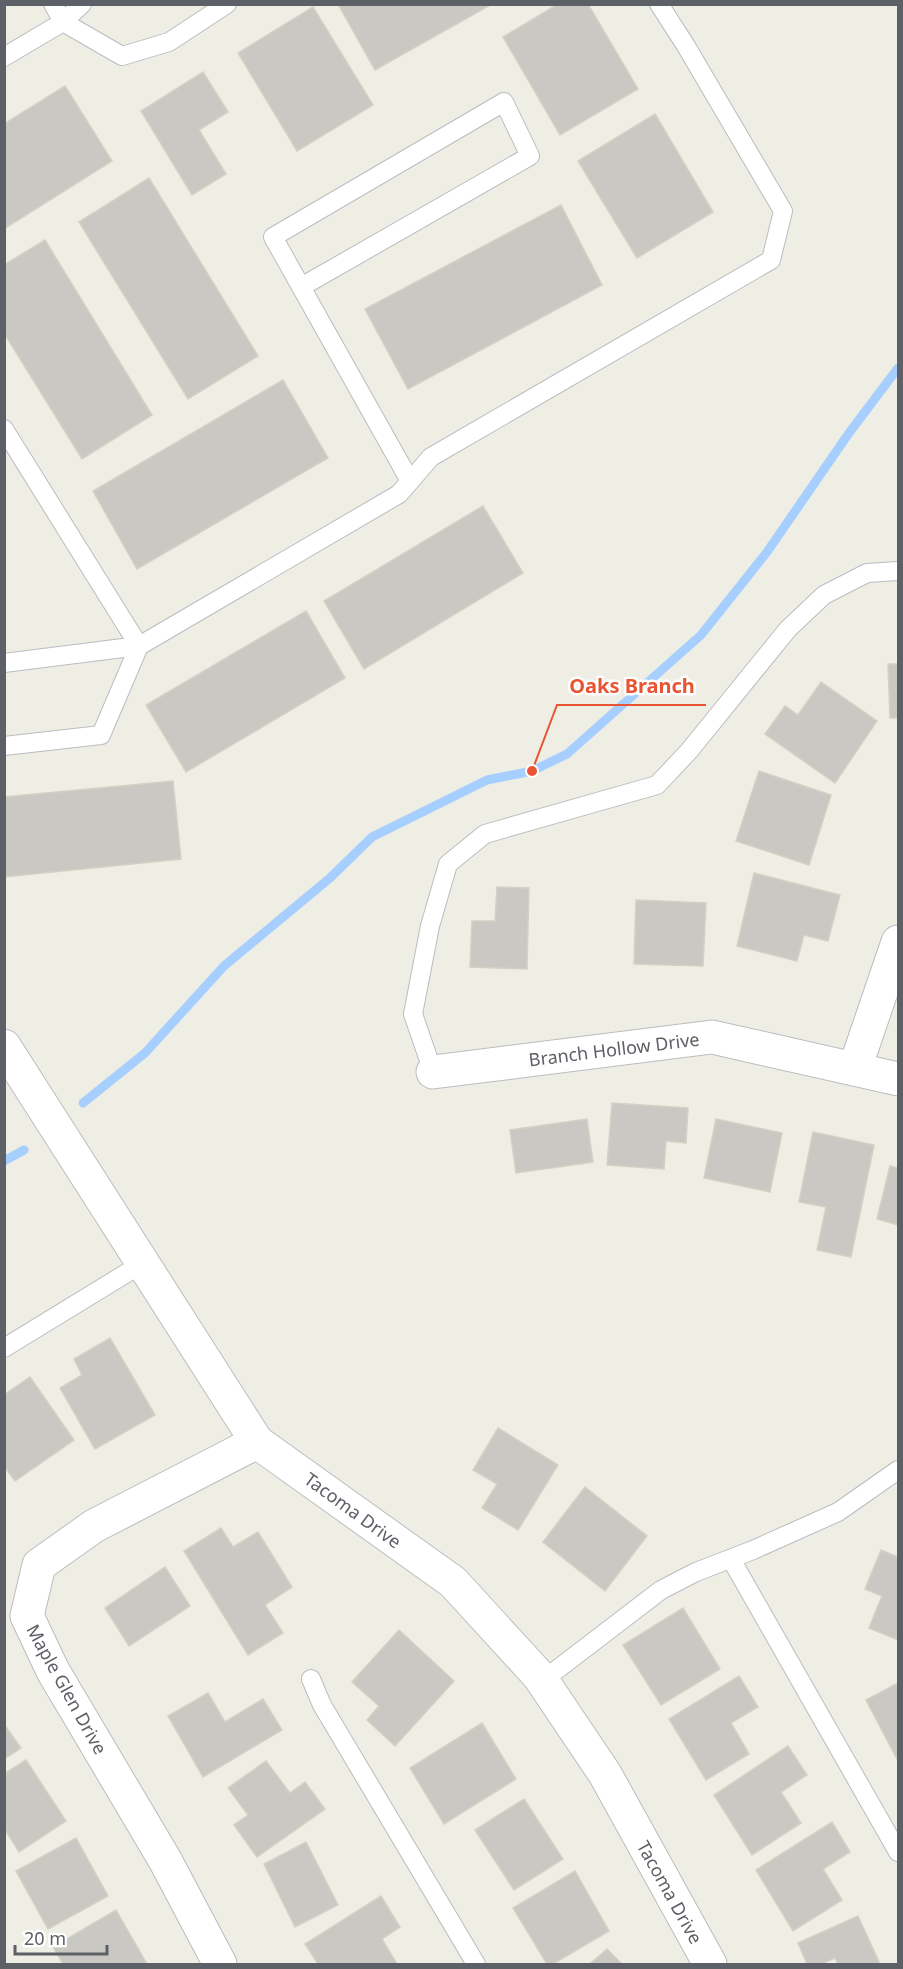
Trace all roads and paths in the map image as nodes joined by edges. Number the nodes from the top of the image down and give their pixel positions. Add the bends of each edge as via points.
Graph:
1 (53, 4) edge
2 (82, 4) edge
3 (227, 4) edge
4 (659, 4) edge
5 (65, 13) edge
6 (4, 57) edge
7 (301, 287) junction
8 (4, 429) edge
9 (410, 482) junction
10 (898, 571) edge
11 (139, 646) junction
12 (4, 663) edge
13 (4, 746) edge
14 (898, 942) edge
15 (4, 1046) edge
16 (855, 1068) junction
17 (433, 1072) joint
18 (898, 1079) edge
19 (142, 1263) junction
20 (4, 1348) edge
21 (257, 1442) junction
22 (898, 1470) edge
23 (731, 1559) junction
24 (311, 1678) dead end
25 (542, 1681) junction
26 (898, 1852) edge
27 (220, 1965) edge
28 (476, 1965) edge
29 (710, 1965) edge

1 - 5 lane
2 - 5 lane
3 - 5 lane via 169,42 122,56
4 - 9 lane via 783,212 771,260 431,457
5 - 6 lane
7 - 7 lane via 273,237 504,102 531,156
7 - 9 lane
8 - 11 lane
9 - 11 lane via 399,494
10 - 17 lane via 867,573 824,595 788,629 657,786 485,834 448,864 430,926 413,1014
11 - 12 lane
11 - 13 lane via 101,735
14 - 16 street
15 - 19 street, Tacoma Drive
16 - 17 street, Branch Hollow Drive via 712,1037
16 - 18 street, Branch Hollow Drive
19 - 20 lane
19 - 21 street, Tacoma Drive
21 - 25 street, Tacoma Drive via 453,1582
21 - 27 street, Maple Glen Drive via 94,1526 39,1565 27,1616 52,1671 165,1860
22 - 23 lane via 838,1512
23 - 25 lane via 661,1590
23 - 26 lane
24 - 28 lane via 322,1705
25 - 29 street, Tacoma Drive via 605,1774

